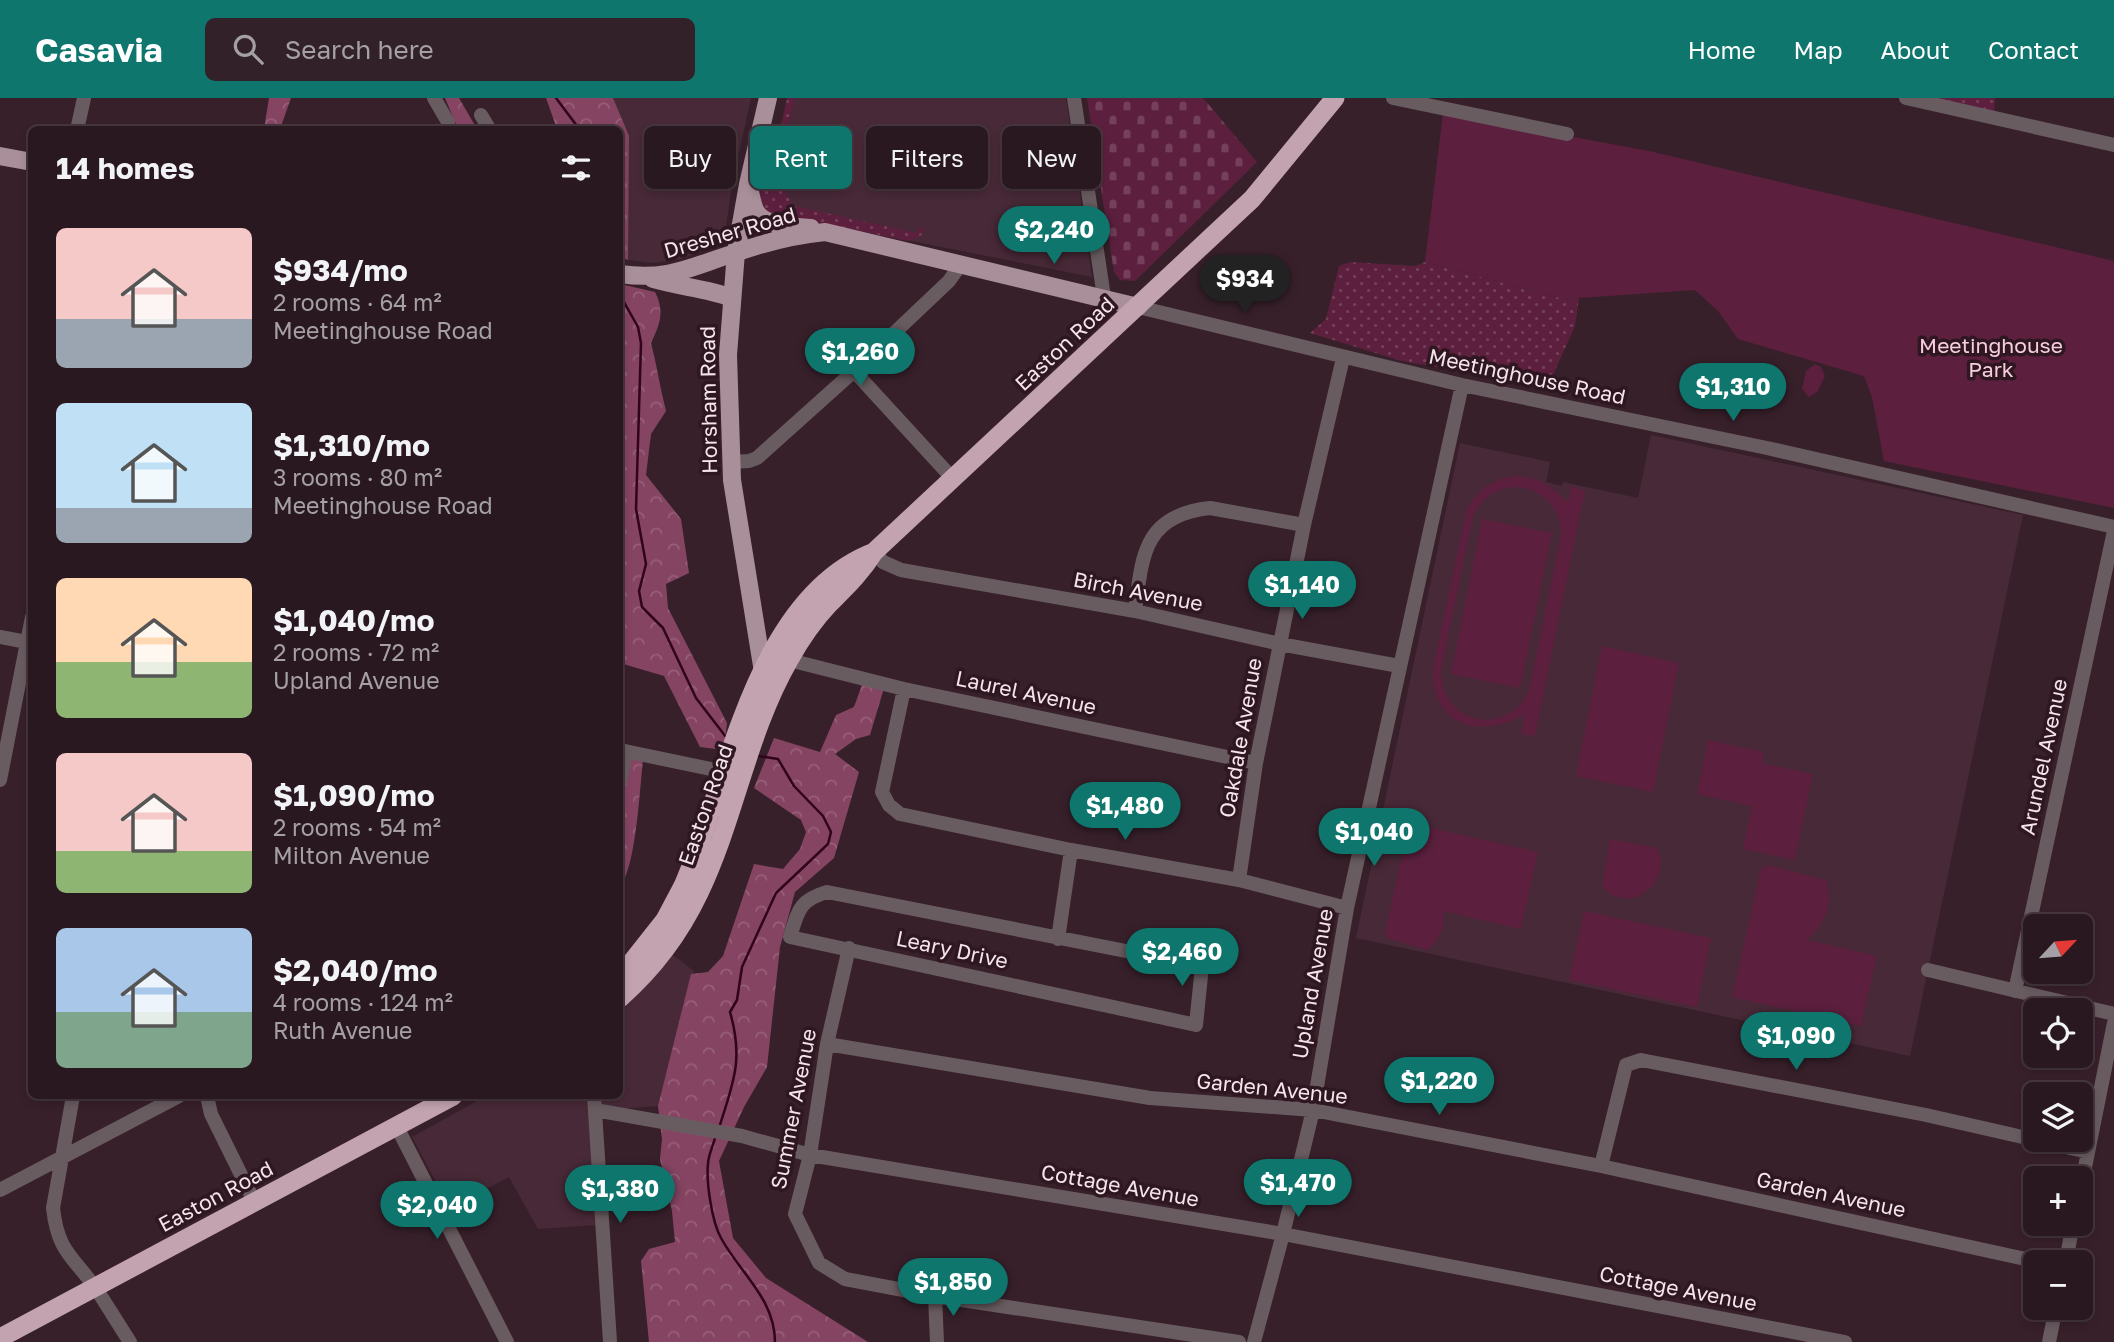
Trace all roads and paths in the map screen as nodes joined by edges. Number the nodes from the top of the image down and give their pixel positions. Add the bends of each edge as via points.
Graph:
1 (84, 98) edge
2 (434, 98) edge
3 (768, 98) edge
4 (1074, 98) edge
5 (1335, 98) edge
6 (1393, 98) edge
7 (1906, 98) edge
8 (481, 115) dead end
9 (78, 126) edge
10 (447, 126) edge
11 (488, 126) edge
12 (1567, 134) dead end
13 (2114, 145) edge
14 (0, 156) edge
15 (28, 161) edge
16 (748, 184) junction
17 (825, 232) junction
18 (736, 252) junction
19 (961, 264) junction
20 (631, 275) edge
21 (1104, 297) junction
22 (732, 298) junction
23 (1138, 307) junction
24 (1343, 358) junction
25 (853, 371) junction
26 (1462, 385) junction
27 (731, 462) junction
28 (954, 480) junction
29 (1304, 525) junction
30 (2114, 529) edge
31 (874, 552) junction
32 (1135, 611) junction
33 (0, 637) edge
34 (28, 643) edge
35 (1280, 644) junction
36 (28, 648) edge
37 (789, 660) junction
38 (1399, 666) junction
39 (762, 668) junction
40 (904, 689) junction
41 (768, 702) junction
42 (747, 732) junction
43 (623, 751) edge
44 (1256, 763) junction
45 (733, 775) junction
46 (0, 780) edge
47 (1071, 850) junction
48 (1239, 880) junction
49 (1347, 908) junction
50 (1058, 939) junction
51 (849, 948) junction
52 (1928, 970) dead end
53 (623, 973) edge
54 (2015, 991) junction
55 (623, 995) edge
56 (2114, 1014) edge
57 (2114, 1023) edge
58 (827, 1044) junction
59 (73, 1099) edge
60 (173, 1099) edge
61 (207, 1099) edge
62 (447, 1099) edge
63 (594, 1103) edge
64 (1313, 1110) junction
65 (396, 1125) junction
66 (2093, 1127) edge
67 (2023, 1137) edge
68 (2088, 1152) edge
69 (810, 1155) junction
70 (62, 1156) junction
71 (1601, 1166) junction
72 (2085, 1166) edge
73 (0, 1189) edge
74 (255, 1203) junction
75 (1283, 1234) junction
76 (2023, 1258) edge
77 (96, 1288) junction
78 (934, 1296) junction
79 (2053, 1320) edge
80 (0, 1338) edge
81 (130, 1342) edge
82 (507, 1342) edge
83 (610, 1342) edge
84 (937, 1342) edge
85 (1240, 1342) edge
86 (1254, 1342) edge
87 (1845, 1342) edge
88 (2049, 1342) edge

1 - 9 street
2 - 10 street
3 - 16 main road, Horsham Road
4 - 21 street
5 - 23 highway, Easton Road via 1252,199
6 - 12 street
7 - 13 street
8 - 11 street
14 - 15 main road
16 - 17 main road via 755,209 765,220
16 - 18 main road, Horsham Road
17 - 18 main road, Dresher Road
17 - 19 main road, Dresher Road
18 - 20 main road, Dresher Road via 679,273
18 - 22 main road, Horsham Road
19 - 21 main road, Dresher Road
19 - 25 street via 949,281
20 - 22 main road
21 - 23 main road, Dresher Road
22 - 27 main road, Horsham Road via 728,355
23 - 24 street, Meetinghouse Road
23 - 28 highway, Easton Road
24 - 26 street, Meetinghouse Road
24 - 29 street, Oakdale Avenue
25 - 27 street via 757,458
25 - 28 street
26 - 30 street, Meetinghouse Road via 1767,448
26 - 38 street, Upland Avenue
27 - 39 main road, Horsham Road
28 - 31 highway, Easton Road
29 - 32 street via 1210,508 1178,516 1152,536 1143,554
29 - 35 street, Oakdale Avenue
30 - 54 street, Arundel Avenue
31 - 32 street, Birch Avenue via 901,570
31 - 37 highway, Easton Road via 862,572 812,624
31 - 39 highway, Easton Road via 851,561 826,581 795,617
32 - 35 street, Birch Avenue
33 - 34 street
35 - 38 street, Birch Avenue
35 - 44 street, Oakdale Avenue
36 - 46 street
37 - 40 street, Laurel Avenue
37 - 41 highway, Easton Road
38 - 49 street, Upland Avenue
39 - 41 main road, Horsham Road
39 - 42 highway, Easton Road
40 - 44 street, Laurel Avenue
40 - 47 street via 882,792 889,806 900,814
41 - 42 highway, Easton Road
42 - 45 highway, Easton Road
43 - 45 street
44 - 48 street, Oakdale Avenue
45 - 53 highway, Easton Road via 676,902
45 - 55 highway, Easton Road via 707,874 692,906 665,948
47 - 48 street
47 - 50 street
48 - 49 street
49 - 64 street, Upland Avenue
50 - 51 street, Leary Drive via 827,892 811,896 799,909 790,937
50 - 51 street, Leary Drive via 1202,966 1196,1025
51 - 58 street, Summer Avenue
52 - 54 street
54 - 56 street
57 - 66 street
58 - 64 street, Garden Avenue via 1150,1098
58 - 69 street, Summer Avenue
59 - 70 street
60 - 70 street
61 - 74 street
62 - 65 highway, Easton Road
63 - 69 street, Cottage Avenue
63 - 83 street
64 - 71 street, Garden Avenue
64 - 75 street, Upland Avenue
65 - 74 highway, Easton Road
65 - 82 street
67 - 71 street via 1641,1060 1626,1065
68 - 72 street
69 - 75 street, Cottage Avenue
69 - 78 street, Summer Avenue via 795,1214 819,1263 845,1279
70 - 73 street
70 - 77 street via 53,1208 55,1225 62,1248
71 - 76 street, Garden Avenue
74 - 77 highway, Easton Road
75 - 86 street, Upland Avenue
75 - 87 street, Cottage Avenue
77 - 80 highway, Easton Road
77 - 81 street
78 - 84 street
78 - 85 street, Summer Avenue
79 - 88 street

